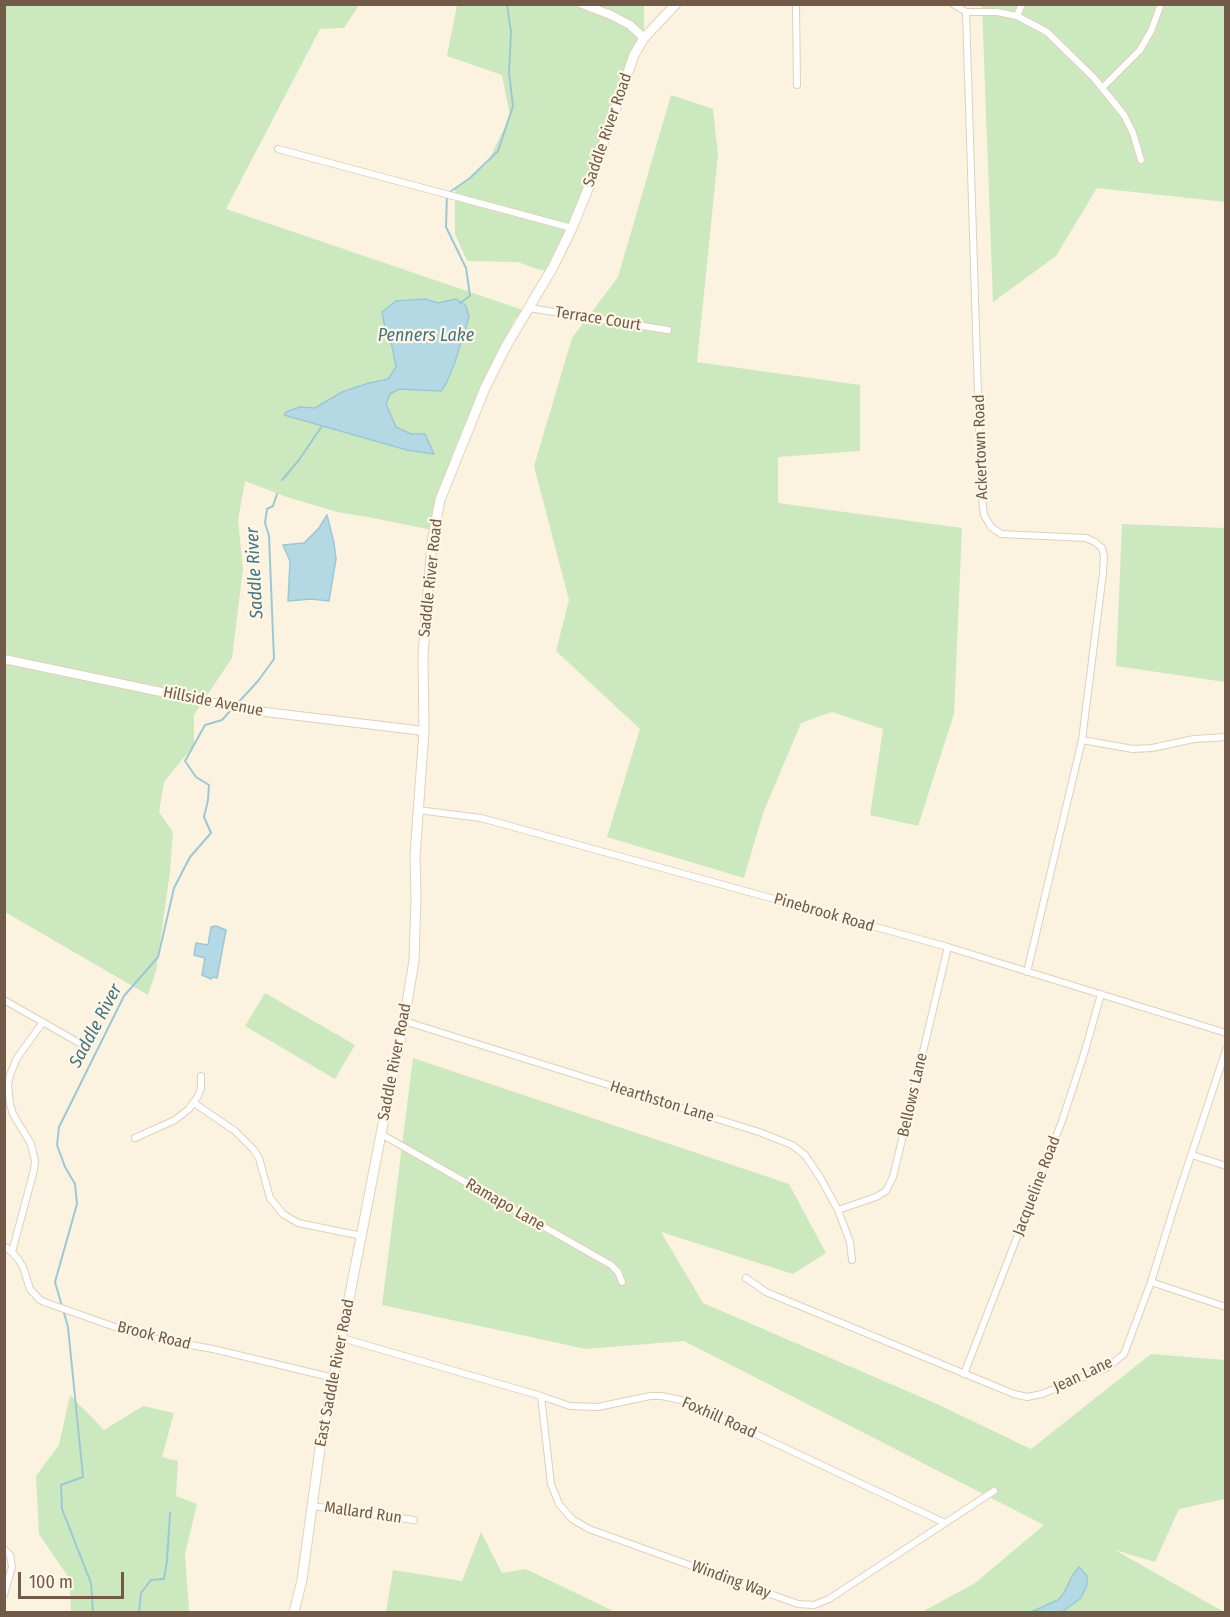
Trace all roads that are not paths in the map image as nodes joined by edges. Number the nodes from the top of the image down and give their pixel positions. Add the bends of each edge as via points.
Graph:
1 (582, 4) edge
2 (675, 4) edge
3 (796, 4) edge
4 (953, 4) edge
5 (1022, 4) edge
6 (1161, 4) edge
7 (966, 12) junction
8 (1017, 16) junction
9 (644, 38) junction
10 (797, 85) dead end
11 (1102, 88) junction
12 (278, 149) dead end
13 (1141, 160) dead end
14 (572, 228) junction
15 (529, 308) junction
16 (668, 330) dead end
17 (4, 659) edge
18 (424, 732) junction
19 (1226, 736) edge
20 (1082, 740) junction
21 (418, 810) junction
22 (948, 947) junction
23 (1027, 972) junction
24 (1101, 994) junction
25 (4, 1000) edge
26 (43, 1022) junction
27 (404, 1022) junction
28 (1226, 1033) edge
29 (81, 1044) dead end
30 (1226, 1050) edge
31 (201, 1076) dead end
32 (194, 1103) junction
33 (381, 1134) junction
34 (135, 1138) dead end
35 (1192, 1155) junction
36 (1226, 1166) edge
37 (838, 1210) junction
38 (362, 1236) junction
39 (4, 1246) edge
40 (12, 1252) junction
41 (852, 1260) dead end
42 (746, 1278) dead end
43 (622, 1282) dead end
44 (1151, 1282) junction
45 (1226, 1307) edge
46 (342, 1338) junction
47 (964, 1374) junction
48 (334, 1378) junction
49 (542, 1396) junction
50 (994, 1491) dead end
51 (312, 1506) junction
52 (414, 1520) dead end
53 (945, 1523) junction
54 (4, 1549) edge
55 (4, 1594) edge
56 (294, 1612) edge

1 - 9 street via 630,25
2 - 9 main road, Saddle River Road
3 - 10 street
4 - 7 street
5 - 8 street
6 - 11 street via 1140,50
7 - 8 street
7 - 20 street, Ackertown Road via 984,515 1001,534 1086,538 1102,548 1103,573
8 - 11 street via 1047,32
9 - 14 main road, Saddle River Road via 634,55
11 - 13 street via 1124,115
12 - 14 street
14 - 15 main road, Saddle River Road
15 - 16 street, Terrace Court
15 - 18 main road, Saddle River Road via 485,388 440,500 432,542 423,656
17 - 18 street, Hillside Avenue via 228,706
18 - 21 main road, Saddle River Road
19 - 20 street via 1133,749
20 - 23 street, Ackertown Road
21 - 22 street, Pinebrook Road via 481,818
21 - 27 main road, Saddle River Road via 414,961
22 - 23 street, Pinebrook Road
22 - 37 street, Bellows Lane via 893,1177 886,1191
23 - 24 street, Pinebrook Road
24 - 28 street, Pinebrook Road
24 - 47 street, Jacqueline Road via 1062,1121
25 - 26 street
26 - 29 street
26 - 40 street via 17,1058 8,1085 13,1114 31,1144 35,1161
27 - 33 main road, Saddle River Road
27 - 37 street, Hearthston Lane via 792,1145 805,1155
30 - 35 street, Jean Lane
31 - 32 street via 201,1088
32 - 34 street via 175,1120
32 - 38 street via 235,1131 253,1149 270,1198 283,1214 298,1223
33 - 38 main road, East Saddle River Road
33 - 43 street, Ramapo Lane via 611,1265
35 - 36 street
35 - 44 street, Jean Lane
37 - 41 street, Hearthston Lane
38 - 46 main road, East Saddle River Road
39 - 40 street, Brook Road
40 - 48 street, Brook Road via 26,1282 40,1300 129,1332
42 - 47 street, Jean Lane via 766,1292
44 - 45 street
44 - 47 street, Jean Lane via 1124,1354 1108,1367 1027,1397
46 - 48 main road, East Saddle River Road
46 - 49 street, Foxhill Road
48 - 51 main road, East Saddle River Road
49 - 53 street, Foxhill Road via 585,1408 650,1396 685,1401
49 - 53 street, Winding Way via 551,1484 559,1504 572,1519 589,1529 798,1604 814,1605 829,1599
50 - 53 street, Winding Way
51 - 52 street, Mallard Run
51 - 56 main road, East Saddle River Road
54 - 55 street via 10,1555 12,1567

